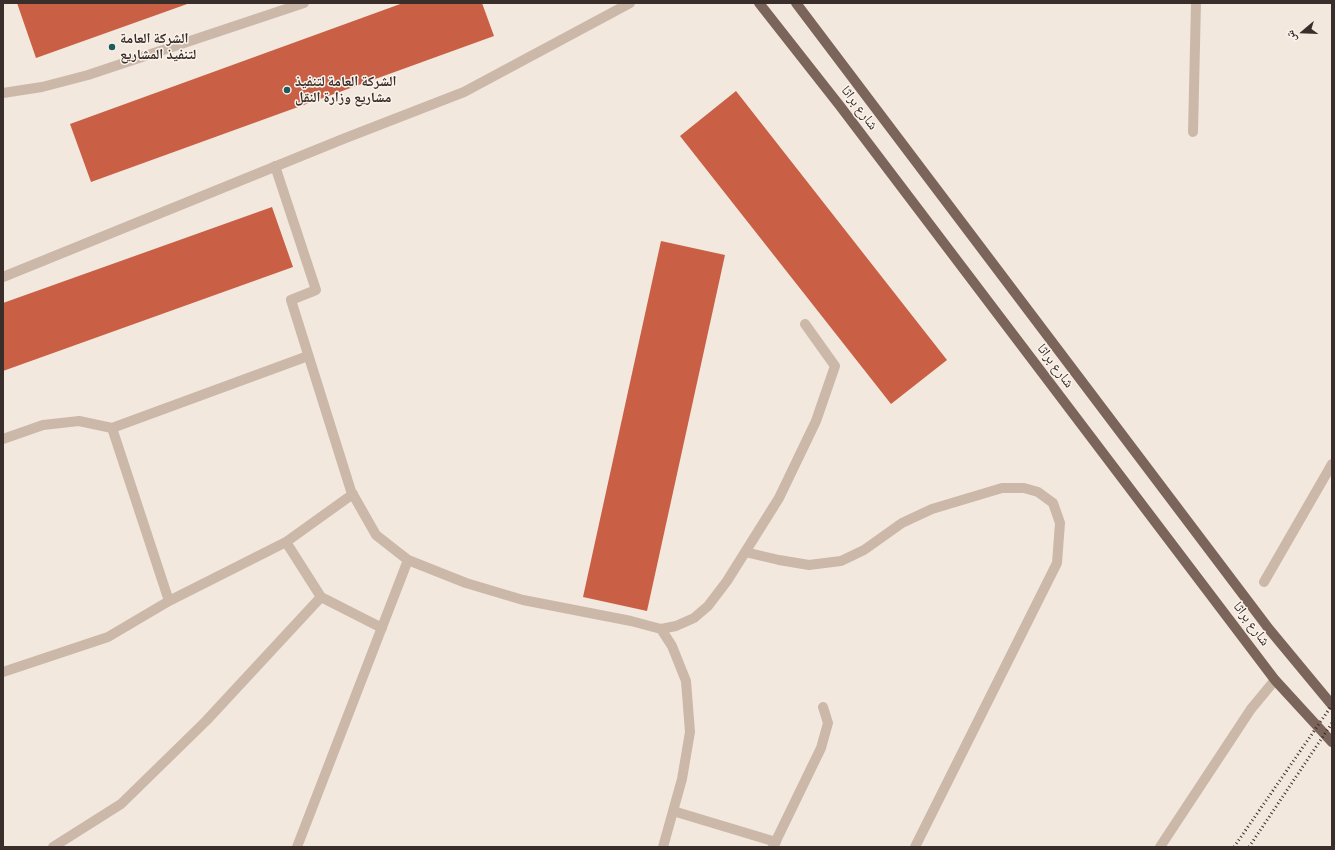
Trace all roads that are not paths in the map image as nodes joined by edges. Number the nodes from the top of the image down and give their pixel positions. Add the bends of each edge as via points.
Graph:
1 (304, 3) edge
2 (630, 3) edge
3 (759, 3) edge
4 (796, 3) edge
5 (1196, 3) edge
6 (3, 93) edge
7 (1193, 132) dead end
8 (275, 166) junction
9 (3, 277) edge
10 (804, 324) dead end
11 (308, 356) junction
12 (112, 428) junction
13 (3, 439) edge
14 (1332, 464) edge
15 (353, 494) junction
16 (286, 542) junction
17 (745, 552) junction
18 (408, 560) junction
19 (1264, 582) dead end
20 (321, 598) junction
21 (169, 601) junction
22 (382, 628) junction
23 (661, 629) junction
24 (3, 672) edge
25 (1275, 680) junction
26 (1332, 705) edge
27 (823, 707) dead end
28 (1332, 742) edge
29 (673, 811) junction
30 (775, 844) edge
31 (53, 847) edge
32 (297, 847) edge
33 (663, 847) edge
34 (914, 847) edge
35 (1160, 847) edge

1 - 6 street via 88,75 42,87
2 - 8 street via 464,92
3 - 25 main road, شارع براثا via 845,112
4 - 26 main road, شارع براثا via 1269,629
5 - 7 street
8 - 9 street
8 - 11 street via 316,290 291,300
10 - 17 street via 836,366 816,421 779,498
11 - 12 street
11 - 15 street
12 - 13 street via 79,421 43,425
12 - 21 street
14 - 19 street
15 - 16 street
15 - 18 street via 376,535
16 - 20 street
16 - 21 street
17 - 23 street via 703,610 694,618
17 - 34 street via 809,565 840,561 864,550 902,523 926,512 1002,488 1024,488 1038,492 1052,503 1060,523 1057,563
18 - 22 street
18 - 23 street via 466,583 523,600
20 - 22 street
20 - 31 street via 206,721 121,804
21 - 24 street via 108,637
22 - 32 street
23 - 29 street via 672,646 686,681 690,732 682,779
25 - 28 main road, شارع براثا
25 - 35 street via 1251,709
27 - 30 street via 828,723 821,748
29 - 30 street
29 - 33 street

